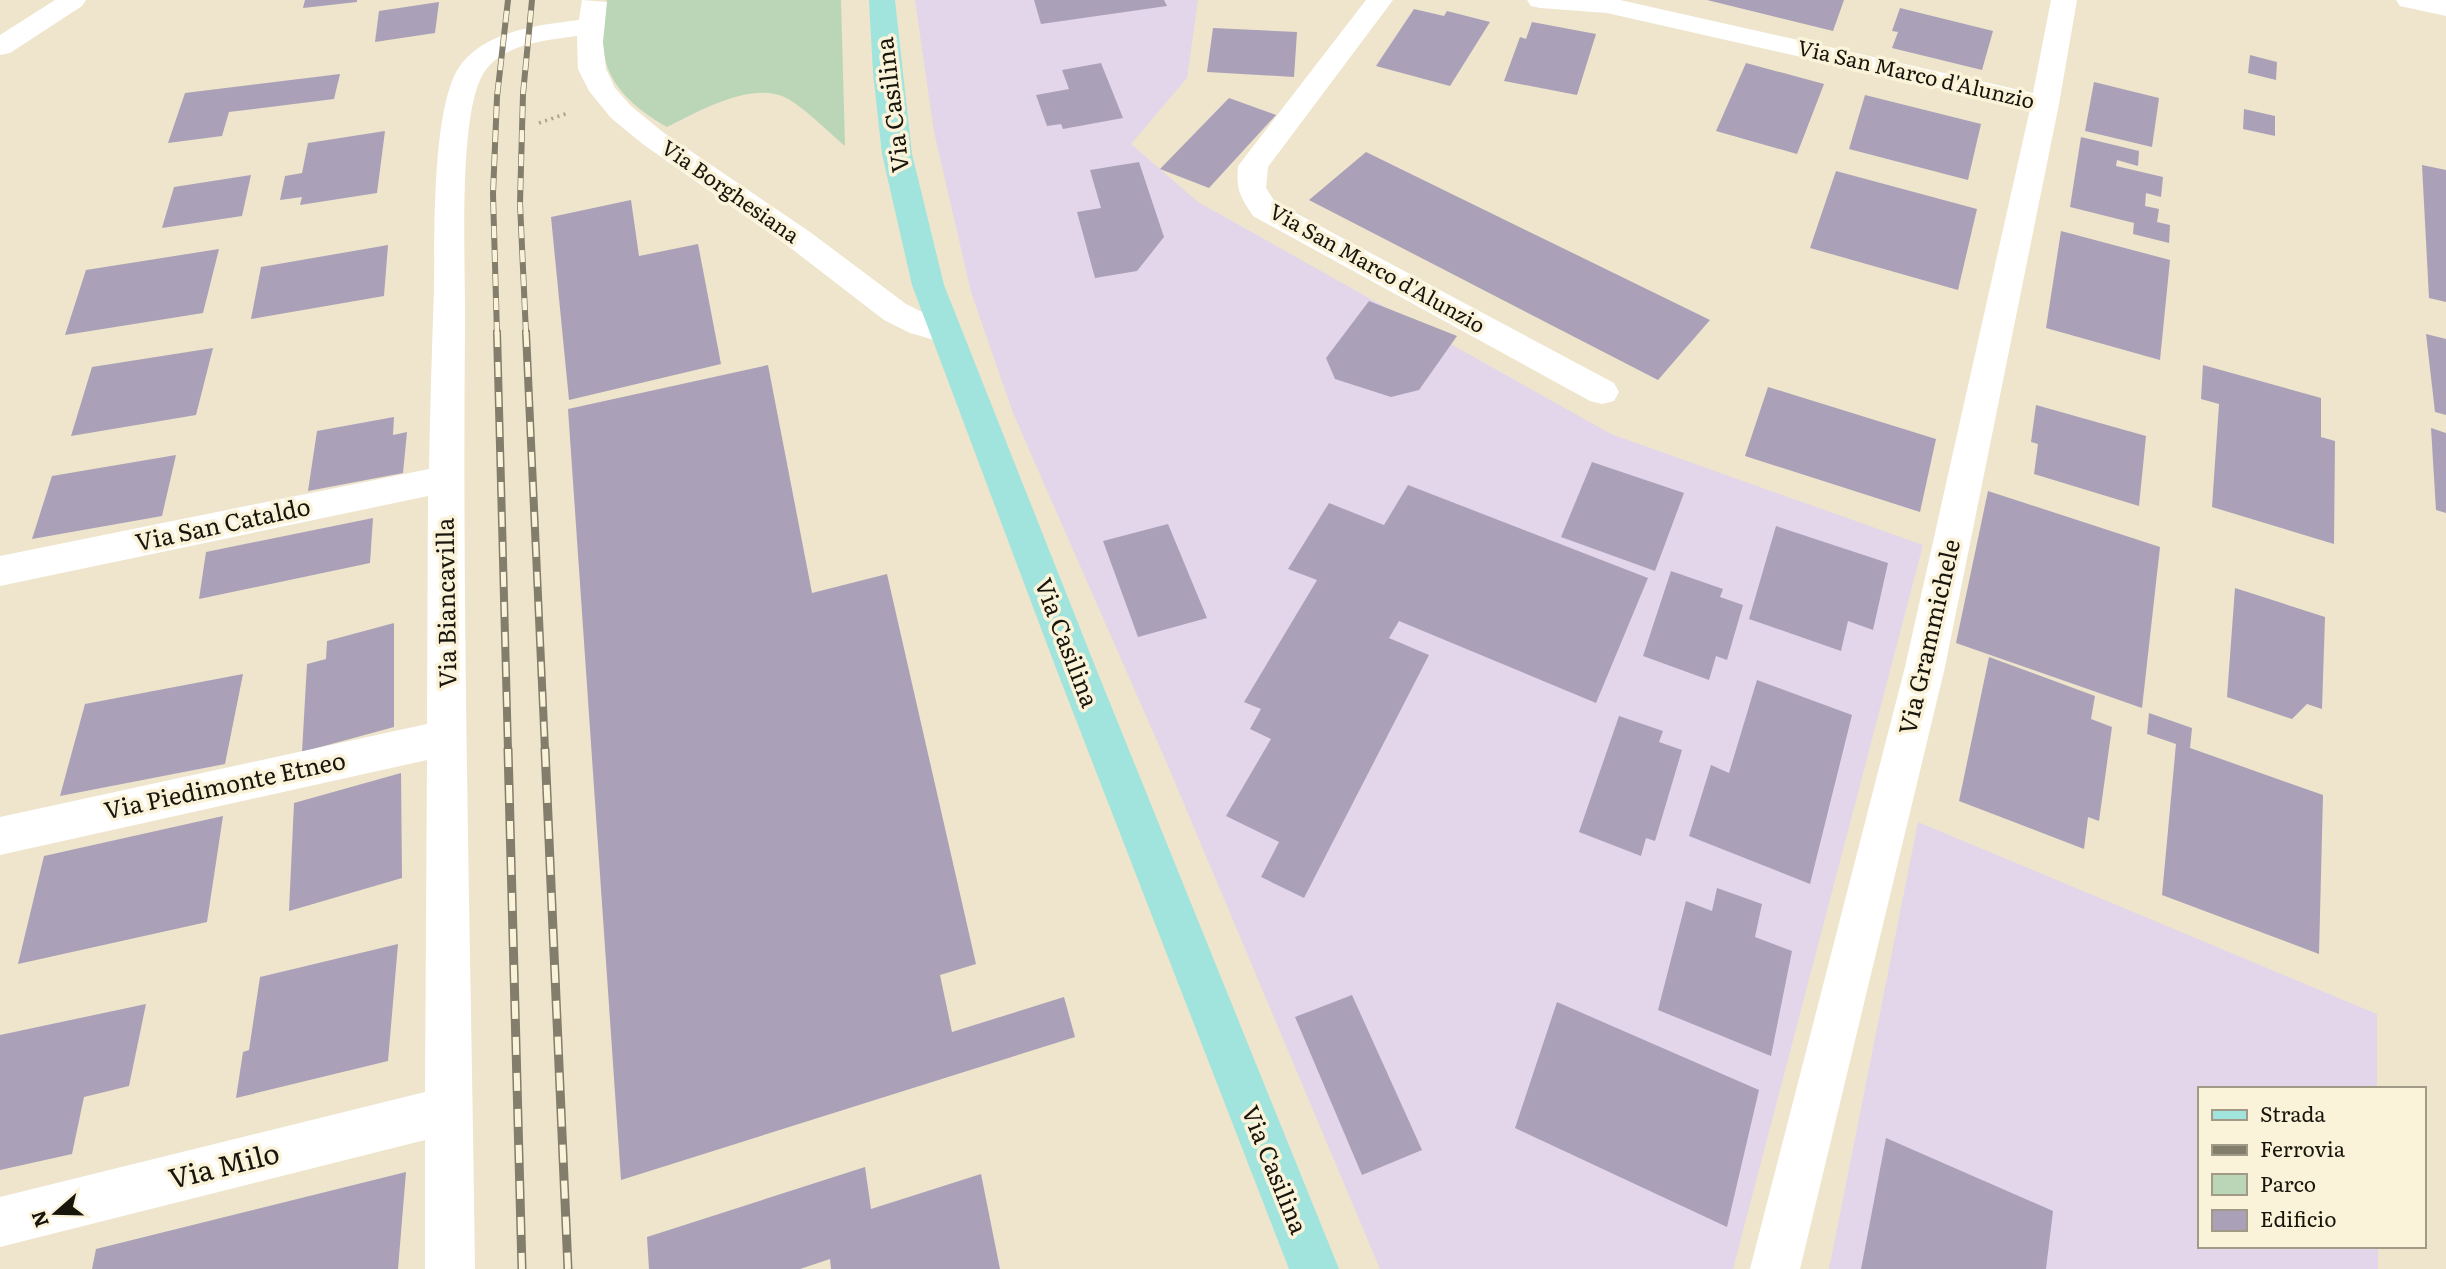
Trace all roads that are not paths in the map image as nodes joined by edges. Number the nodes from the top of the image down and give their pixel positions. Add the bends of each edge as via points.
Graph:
1 (73, 0) edge
2 (882, 0) edge
3 (1380, 0) edge
4 (1541, 0) edge
5 (2064, 0) edge
6 (2409, 0) edge
7 (2446, 8) edge
8 (593, 13) edge
9 (0, 47) edge
10 (2045, 104) junction
11 (945, 332) junction
12 (1602, 392) dead end
13 (446, 479) junction
14 (0, 571) edge
15 (449, 737) junction
16 (0, 836) edge
17 (449, 1110) junction
18 (0, 1223) edge
19 (450, 1269) edge
20 (1314, 1269) edge
21 (1775, 1269) edge

1 - 9 street via 23,19
2 - 11 main road, Via Casilina via 897,154 920,255
3 - 12 street, Via San Marco d'Alunzio via 1253,166 1251,188 1264,209
4 - 10 street, Via San Marco d'Alunzio via 1607,5
5 - 10 street, Via Grammichele
6 - 7 street
8 - 11 street, Via Borghesiana via 592,69 621,112 895,312
8 - 13 street, Via Biancavilla via 499,47 473,67 464,83 449,212
10 - 21 street, Via Grammichele via 1925,667
11 - 20 main road, Via Casilina
13 - 14 street, Via San Cataldo
13 - 15 street, Via Biancavilla
15 - 16 street, Via Piedimonte Etneo
15 - 17 street, Via Biancavilla
17 - 18 street, Via Milo
17 - 19 street, Via Biancavilla

